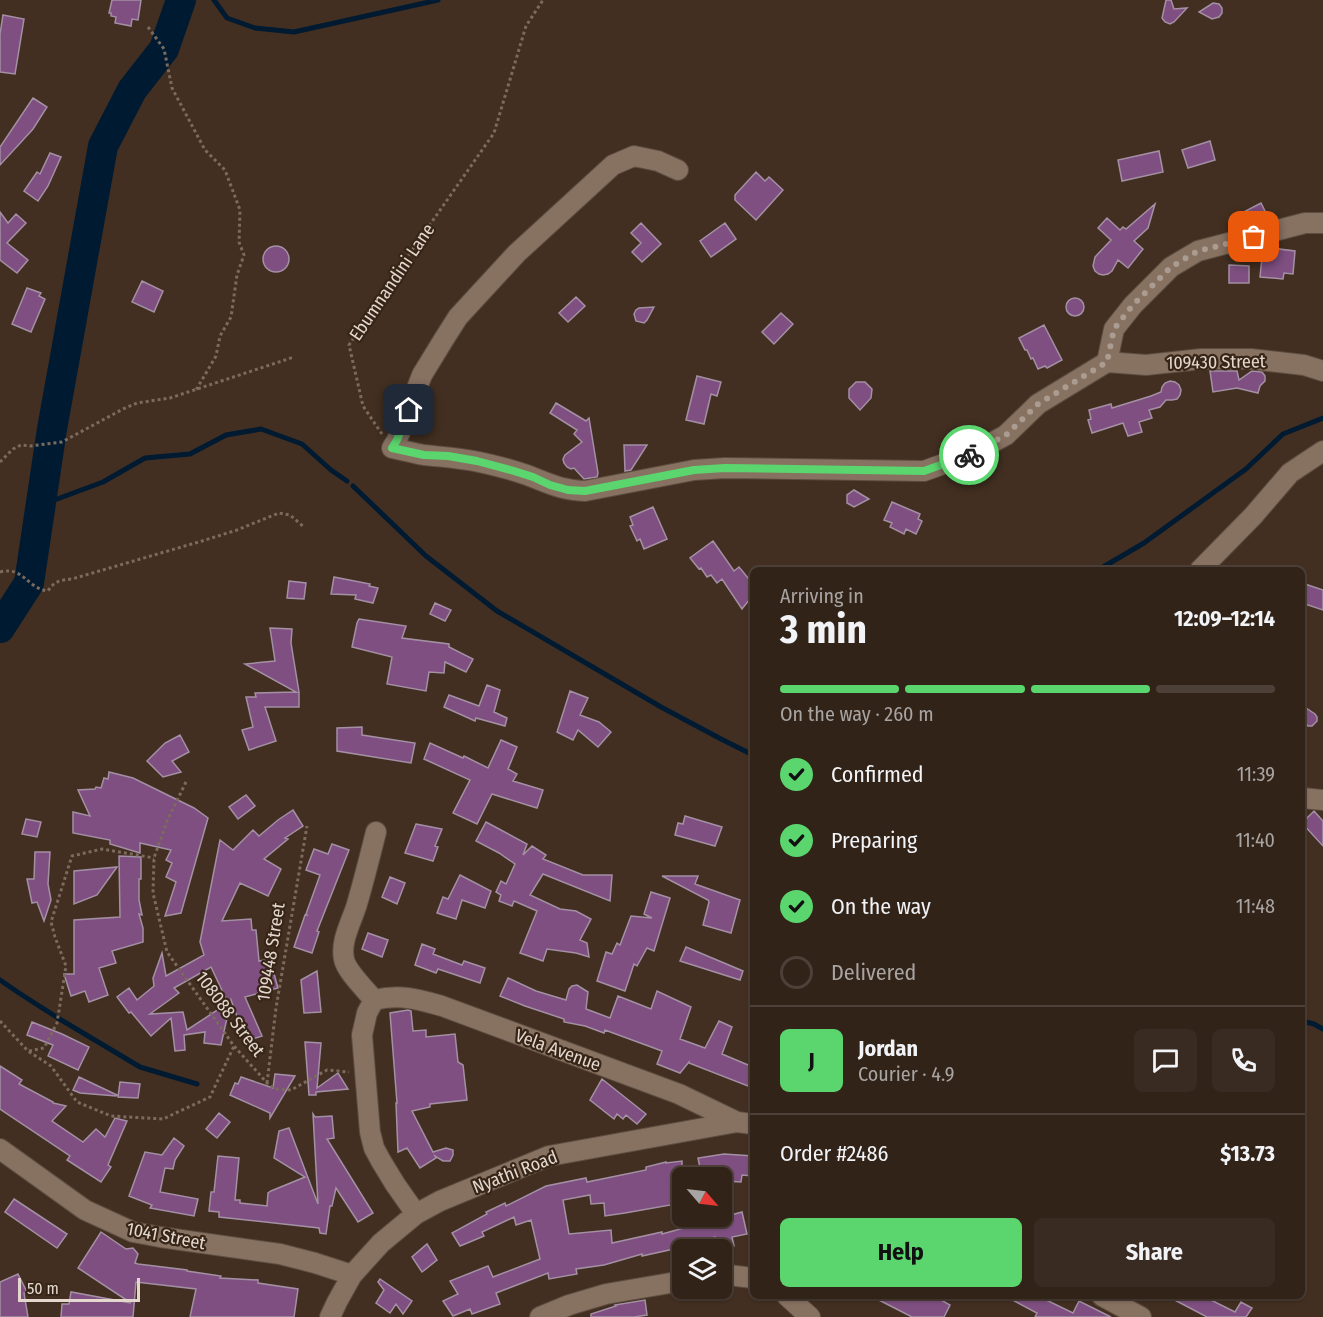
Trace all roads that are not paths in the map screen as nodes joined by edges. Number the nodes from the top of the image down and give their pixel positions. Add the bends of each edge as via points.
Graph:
1 (678, 170) dead end
2 (1323, 223) edge
3 (1107, 362) junction
4 (1323, 371) edge
5 (1323, 451) edge
6 (1203, 567) edge
7 (1305, 798) edge
8 (1323, 800) edge
9 (376, 832) dead end
10 (374, 1000) junction
11 (745, 1123) edge
12 (0, 1149) edge
13 (416, 1214) junction
14 (352, 1275) junction
15 (732, 1275) edge
16 (750, 1278) edge
17 (672, 1283) edge
18 (790, 1299) edge
19 (1108, 1299) edge
20 (330, 1317) edge
21 (540, 1317) edge
22 (810, 1317) edge
23 (1141, 1317) edge

1 - 3 street via 634,156 613,165 517,253 458,317 422,375 392,448 477,461 568,490 585,491 694,470 725,468 924,471 971,454 1006,435 1038,404
2 - 3 street via 1305,223 1198,251 1171,267 1114,329
3 - 4 street, 109430 Street via 1146,365 1251,359
5 - 6 street via 1290,473
7 - 8 street
9 - 10 street via 344,950 349,969
10 - 11 street, Vela Avenue via 390,996 414,998 442,1006 679,1094
10 - 13 street via 362,1035 370,1132 374,1148
11 - 13 street, Nyathi Road via 549,1156
12 - 14 street, 1041 Street via 85,1210 133,1232 280,1254
13 - 14 street, Nyathi Road via 381,1243
14 - 20 street, Nyathi Road
15 - 16 street
17 - 21 street via 606,1294
18 - 22 street
19 - 23 street

